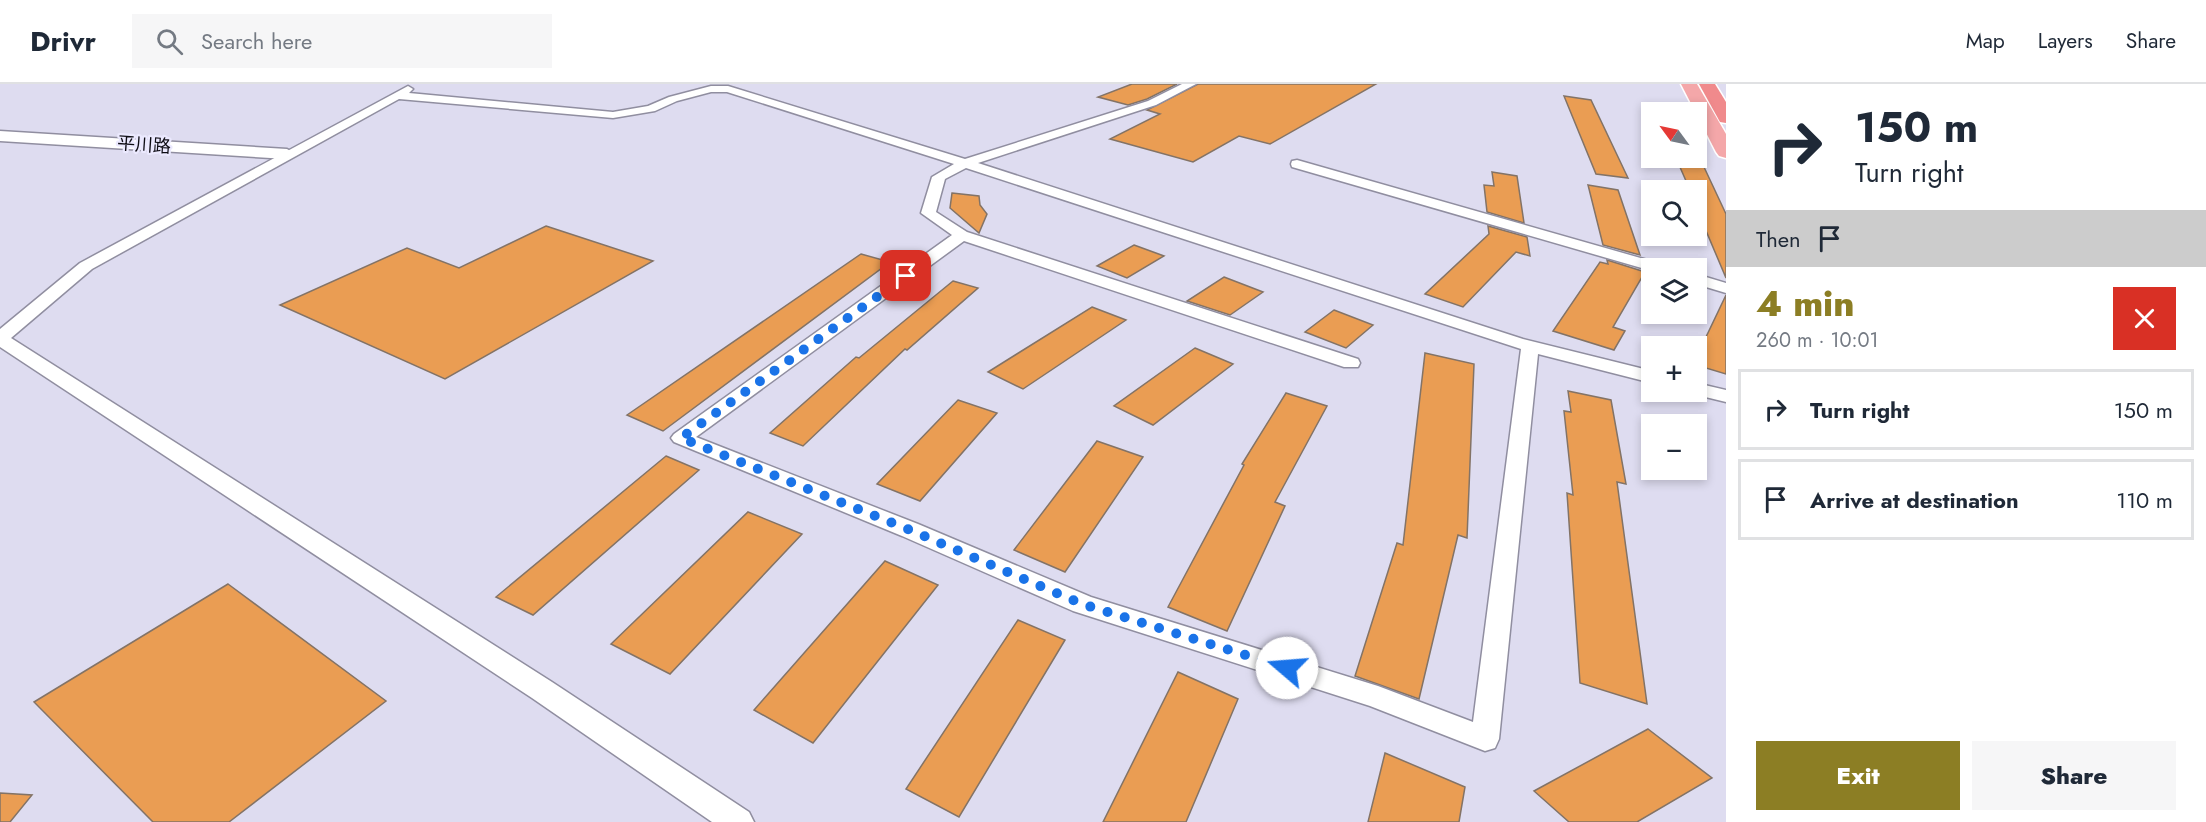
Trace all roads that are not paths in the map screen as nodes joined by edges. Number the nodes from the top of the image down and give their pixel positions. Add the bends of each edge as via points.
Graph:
1 (418, 84) edge
2 (1191, 84) edge
3 (1689, 84) edge
4 (1707, 84) edge
5 (396, 95) junction
6 (1726, 118) edge
7 (0, 136) edge
8 (1726, 152) edge
9 (287, 154) junction
10 (965, 163) junction
11 (1297, 164) dead end
12 (962, 235) junction
13 (1641, 263) edge
14 (1707, 282) edge
15 (1726, 288) edge
16 (0, 339) edge
17 (1530, 346) junction
18 (1351, 363) dead end
19 (1641, 374) edge
20 (1707, 392) edge
21 (1726, 396) edge
22 (738, 822) edge

1 - 5 street
2 - 10 street via 1152,104
3 - 8 main road
4 - 6 highway
5 - 9 street
5 - 10 street via 614,116 651,109 711,89 728,89
7 - 9 street, 平川路
9 - 16 street via 86,266
10 - 12 street via 939,177 928,213
10 - 17 street
11 - 13 street
12 - 17 street via 681,438 1082,604 1378,697 1485,739
12 - 18 street
14 - 15 street
16 - 22 street
17 - 19 street
20 - 21 street

